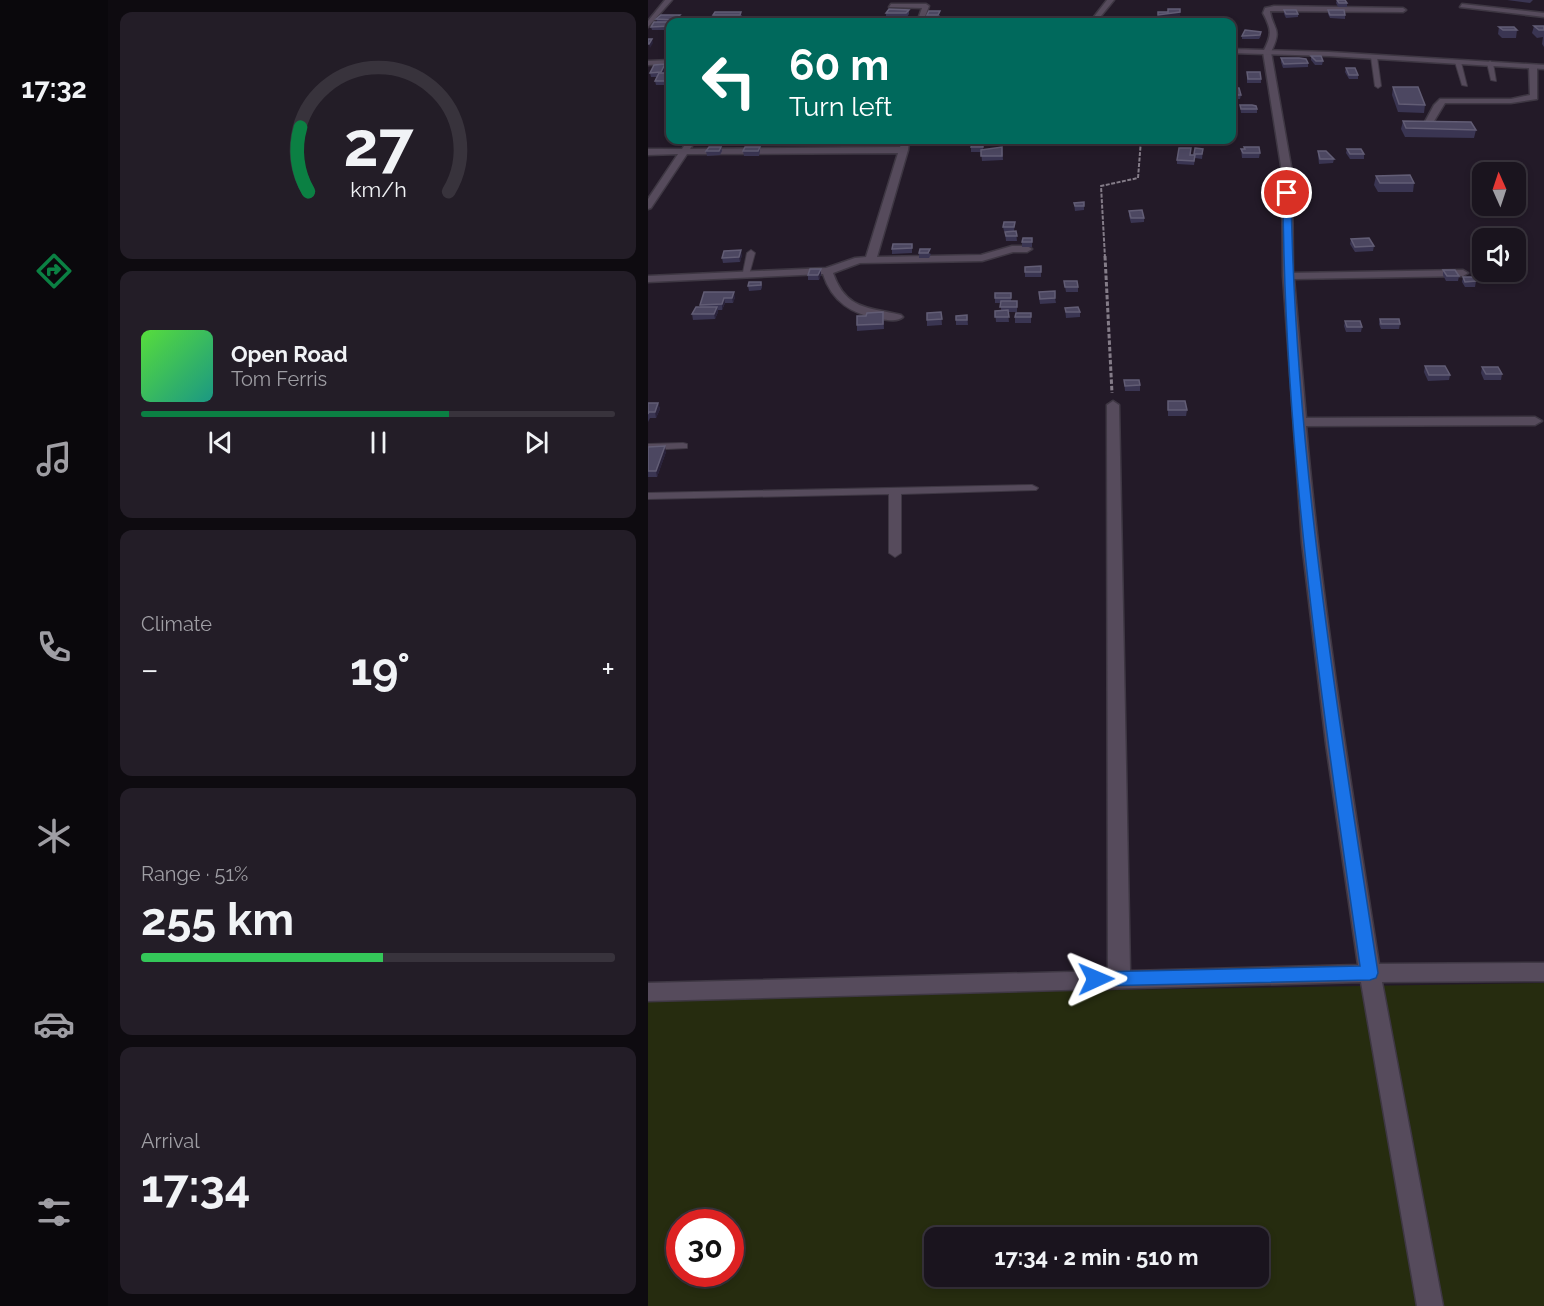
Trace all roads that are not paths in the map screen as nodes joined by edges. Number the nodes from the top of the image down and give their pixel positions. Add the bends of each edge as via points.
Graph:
1 (669, 0) edge
2 (1111, 0) edge
3 (1485, 0) edge
4 (1311, 4) edge
5 (891, 6) dead end
6 (1462, 6) dead end
7 (1544, 8) edge
8 (1403, 10) dead end
9 (1544, 15) edge
10 (922, 18) edge
11 (1097, 18) edge
12 (648, 25) edge
13 (1236, 51) edge
14 (1267, 52) junction
15 (1374, 57) junction
16 (666, 62) edge
17 (1458, 62) junction
18 (648, 63) edge
19 (1490, 63) junction
20 (1533, 67) junction
21 (1544, 67) edge
22 (1494, 80) dead end
23 (1378, 86) dead end
24 (1465, 86) dead end
25 (1425, 129) edge
26 (689, 144) edge
27 (906, 144) edge
28 (904, 150) junction
29 (684, 151) junction
30 (648, 152) edge
31 (648, 206) edge
32 (1027, 249) edge
33 (751, 253) dead end
34 (871, 259) junction
35 (827, 271) junction
36 (1463, 273) dead end
37 (745, 274) junction
38 (1288, 276) junction
39 (648, 279) edge
40 (897, 317) dead end
41 (1113, 405) road end
42 (1535, 421) dead end
43 (1301, 422) junction
44 (683, 446) dead end
45 (648, 447) edge
46 (1032, 488) dead end
47 (895, 491) junction
48 (648, 496) edge
49 (895, 553) dead end
50 (1544, 972) edge
51 (1370, 973) junction
52 (1119, 978) junction
53 (648, 992) edge
54 (1430, 1306) edge

1 - 12 street
2 - 11 street
3 - 7 street
4 - 8 street
4 - 14 street via 1267,9 1274,27
5 - 10 street via 927,6
6 - 9 street
13 - 14 street
14 - 15 street
14 - 38 street via 1286,162
15 - 17 street
15 - 23 lane
16 - 18 street
17 - 19 street
17 - 24 lane
19 - 20 street
19 - 22 lane
20 - 21 street
20 - 25 street via 1534,97 1443,101
26 - 29 street
27 - 28 street
28 - 29 street
28 - 34 street
29 - 30 street
29 - 31 street
32 - 34 street via 982,258
33 - 37 lane
34 - 35 street
35 - 37 street
35 - 40 street via 834,291 851,307 864,313
36 - 38 street
37 - 39 street
38 - 43 street
41 - 52 street
42 - 43 street
43 - 51 street via 1309,543
44 - 45 lane
46 - 47 lane
47 - 48 lane
47 - 49 lane
50 - 51 street
51 - 52 street
51 - 54 street
52 - 53 street

